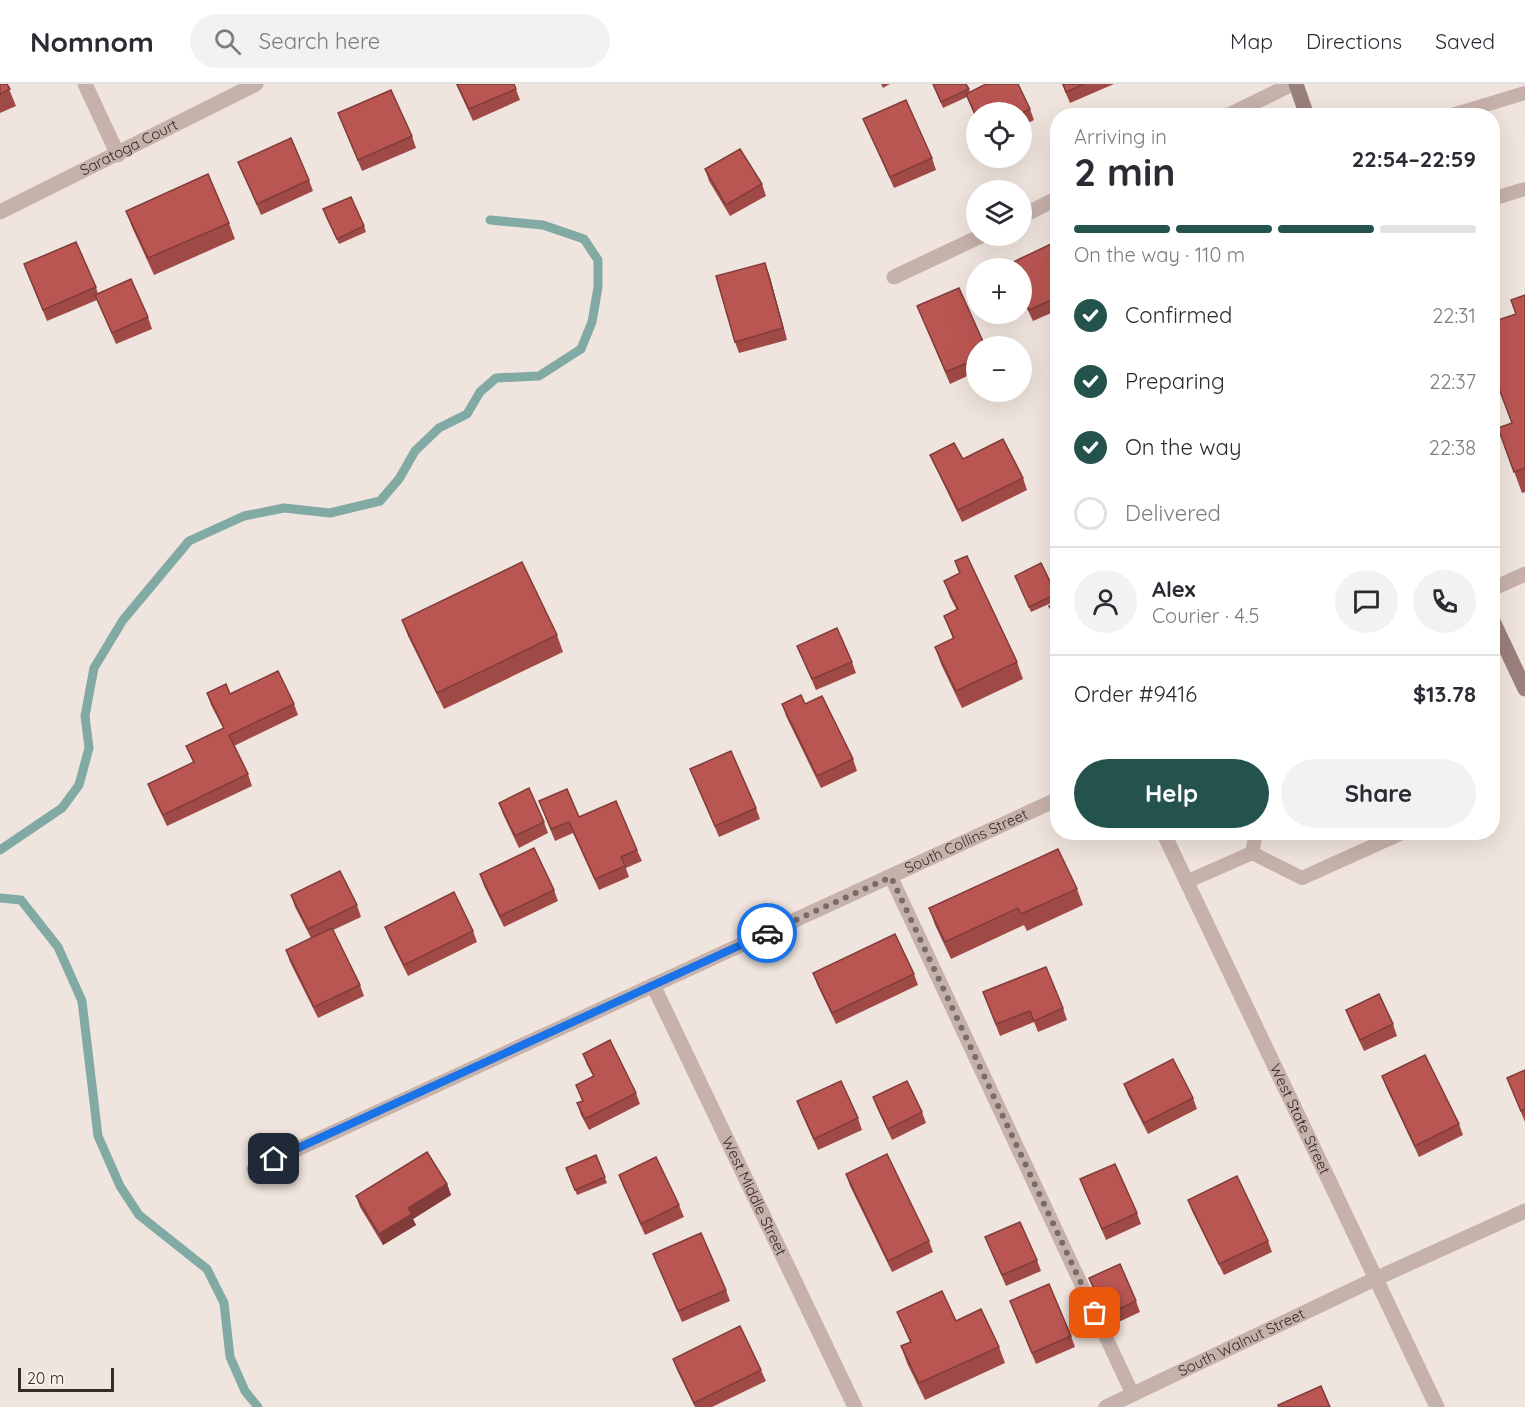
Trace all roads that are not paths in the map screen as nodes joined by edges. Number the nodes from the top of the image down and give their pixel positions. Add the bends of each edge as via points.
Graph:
1 (85, 84) edge
2 (256, 84) edge
3 (1294, 84) edge
4 (1525, 93) edge
5 (1244, 108) edge
6 (1304, 108) edge
7 (1475, 108) edge
8 (118, 155) junction
9 (1525, 189) edge
10 (1500, 197) edge
11 (1050, 202) edge
12 (1032, 211) edge
13 (0, 212) edge
14 (966, 243) edge
15 (894, 277) dead end
16 (1525, 574) edge
17 (1500, 585) edge
18 (1500, 636) edge
19 (1525, 689) edge
20 (1050, 803) edge
21 (1166, 840) edge
22 (1254, 840) edge
23 (1386, 840) edge
24 (1252, 853) junction
25 (891, 877) junction
26 (1186, 882) junction
27 (653, 985) junction
28 (254, 1169) dead end
29 (1525, 1211) edge
30 (1375, 1278) junction
31 (1133, 1395) junction
32 (855, 1407) edge
33 (1106, 1407) edge
34 (1437, 1407) edge

1 - 8 street
2 - 8 street, Saratoga Court
3 - 5 street
3 - 6 main road
4 - 7 lane
8 - 13 street, Saratoga Court
9 - 10 lane
11 - 12 street
14 - 15 street
16 - 17 street
18 - 19 main road
20 - 25 street, South Collins Street
21 - 26 street, West State Street
22 - 24 lane
23 - 24 lane via 1302,878
24 - 26 lane
25 - 27 street, South Collins Street
25 - 31 lane
26 - 30 street, West State Street
27 - 28 street, South Collins Street
27 - 32 street, West Middle Street
29 - 30 street, South Walnut Street
30 - 31 street, South Walnut Street
30 - 34 street, West State Street
31 - 33 street, South Walnut Street

